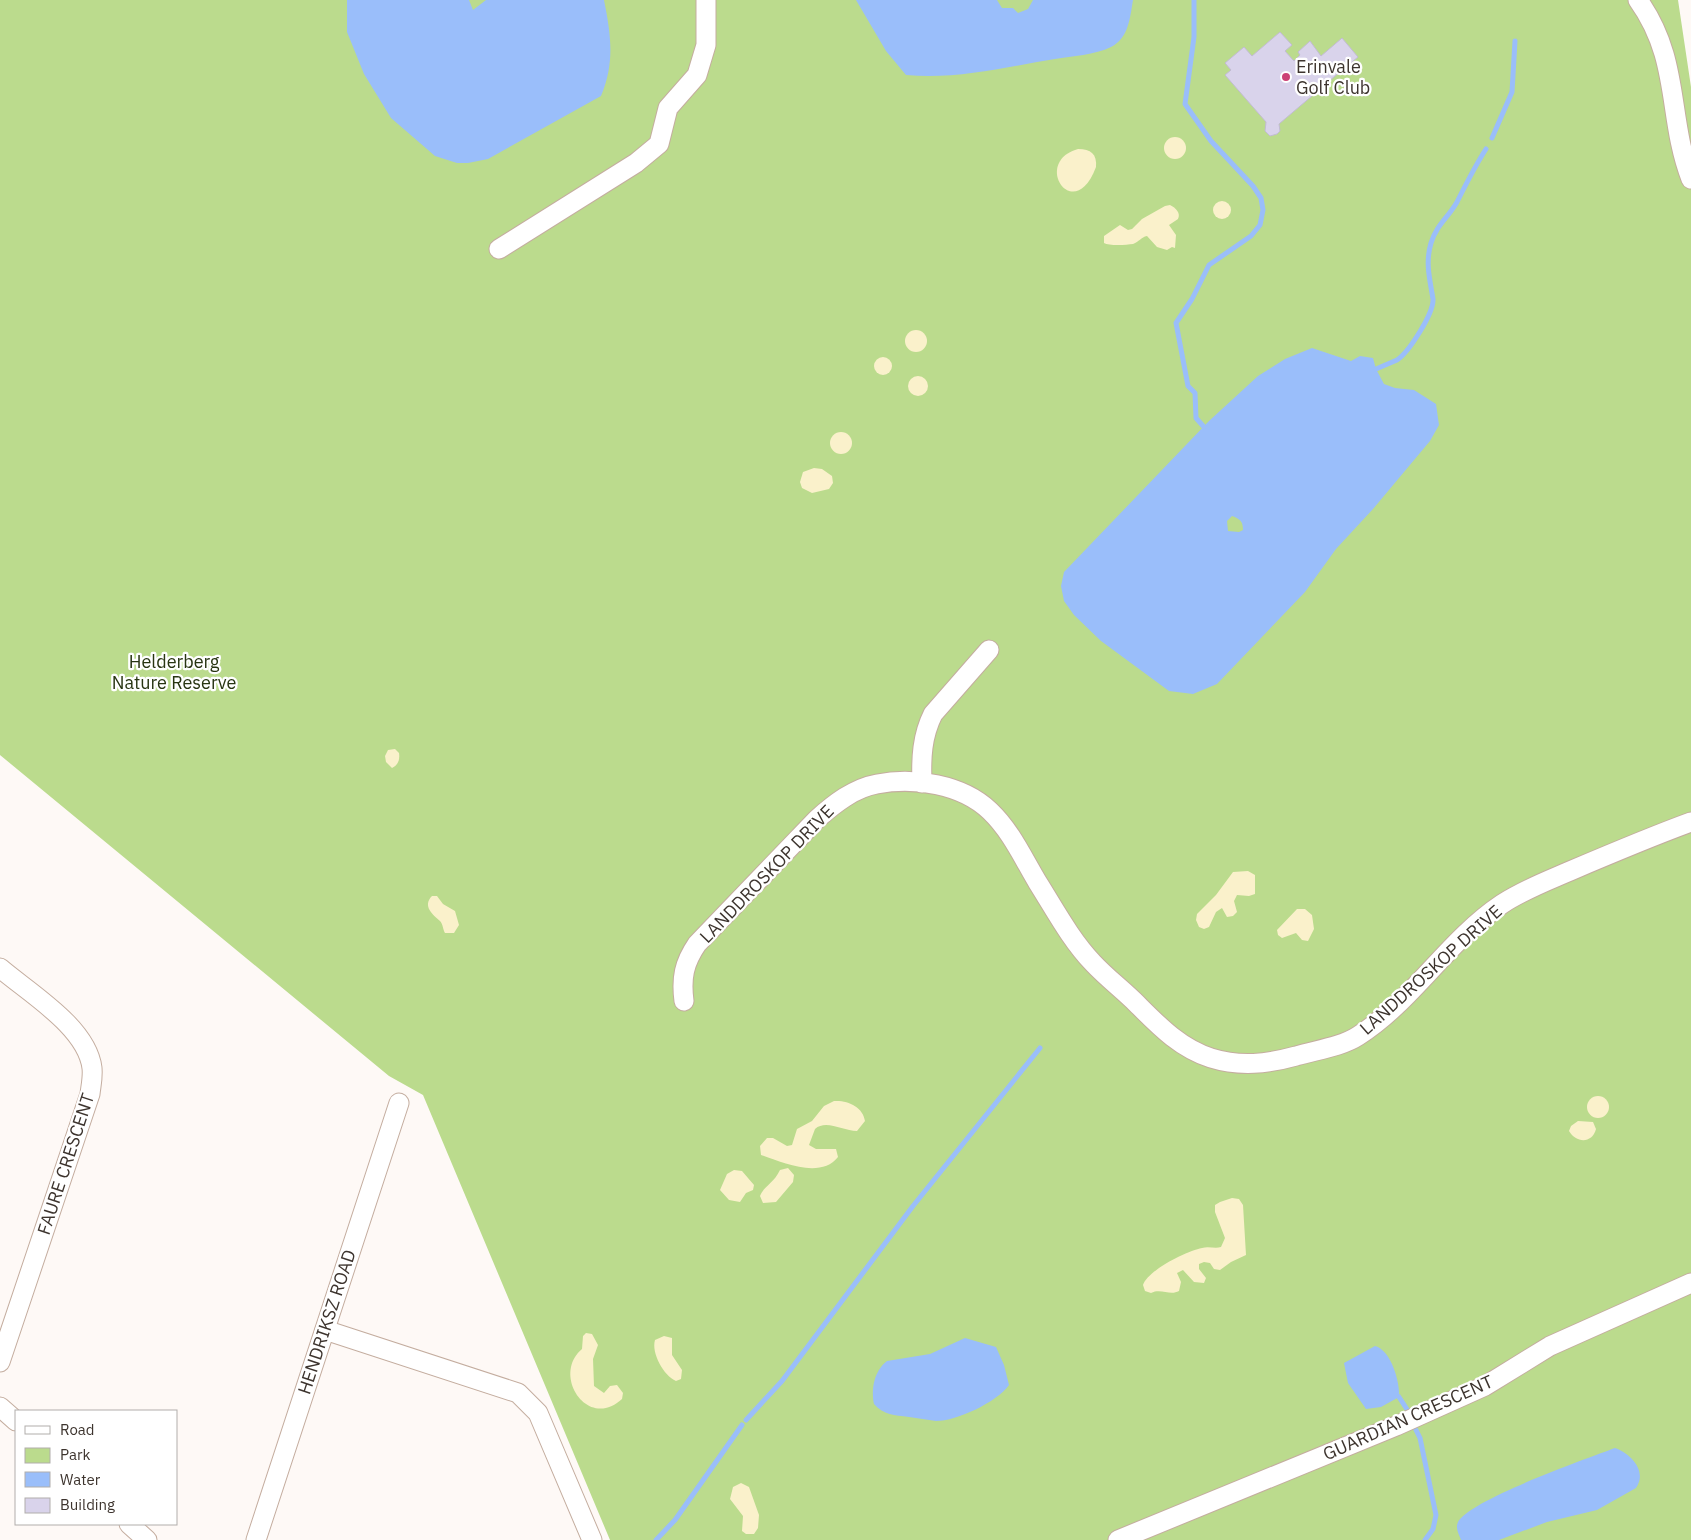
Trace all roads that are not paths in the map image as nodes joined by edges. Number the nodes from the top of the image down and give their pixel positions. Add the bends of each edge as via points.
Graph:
1 (706, 0) edge
2 (1638, 0) edge
3 (1691, 179) edge
4 (499, 249) dead end
5 (989, 650) dead end
6 (922, 783) junction
7 (1691, 822) edge
8 (0, 968) edge
9 (684, 1001) dead end
10 (399, 1103) dead end
11 (1691, 1282) edge
12 (325, 1330) junction
13 (0, 1362) edge
14 (0, 1406) edge
15 (15, 1420) edge
16 (130, 1525) edge
17 (147, 1540) edge
18 (256, 1540) edge
19 (592, 1540) edge
20 (1118, 1540) edge

1 - 4 street via 706,45 697,75 668,108 659,144 636,163
2 - 3 street via 1652,22 1667,58
5 - 6 street via 933,714 921,755
6 - 7 street, LANDDROSKOP DRIVE via 967,795 988,809 1006,828 1085,954 1159,1026 1184,1047 1199,1054 1244,1064 1272,1062 1356,1038 1501,904 1595,860
6 - 9 street, LANDDROSKOP DRIVE via 876,784 853,792 817,819 689,956 682,983
8 - 13 street, FAURE CRESCENT via 50,1009 80,1039 92,1066 90,1094
10 - 12 street, HENDRIKSZ ROAD
11 - 20 street, GUARDIAN CRESCENT via 1550,1346 1484,1386 1396,1426
12 - 18 street, HENDRIKSZ ROAD
12 - 19 street via 518,1393 538,1413
14 - 15 street
16 - 17 street

